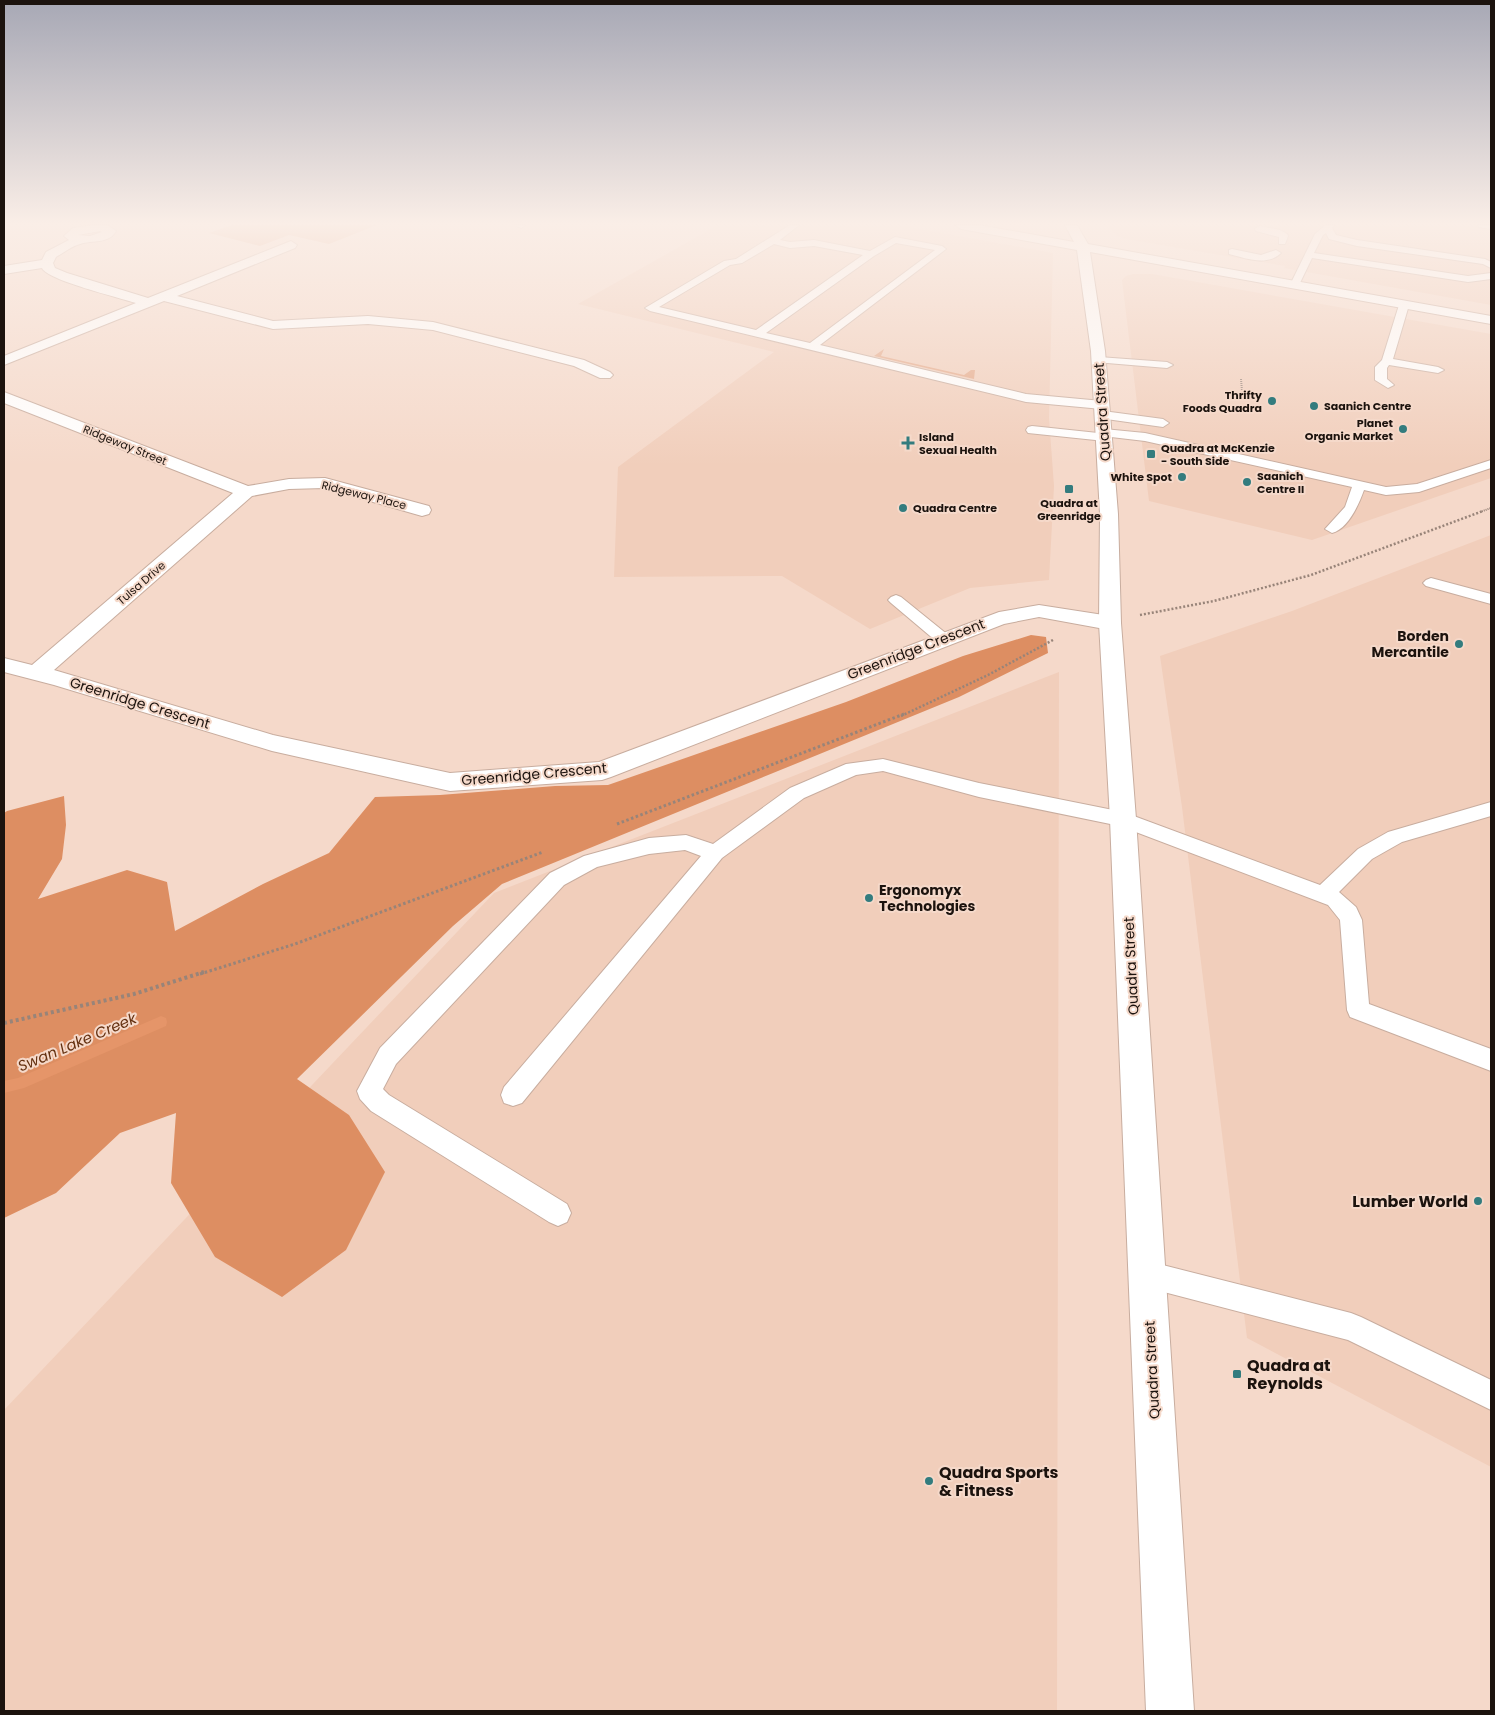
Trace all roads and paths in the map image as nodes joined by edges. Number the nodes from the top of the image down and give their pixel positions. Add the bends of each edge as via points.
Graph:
1 (140, 305) edge
2 (196, 305) edge
3 (655, 305) edge
4 (798, 305) edge
5 (867, 305) edge
6 (1091, 305) edge
7 (1404, 305) edge
8 (1410, 305) edge
9 (1491, 320) edge
10 (757, 334) junction
11 (811, 347) junction
12 (1099, 360) junction
13 (4, 361) edge
14 (1387, 361) junction
15 (1167, 365) dead end
16 (1438, 370) dead end
17 (605, 375) dead end
18 (1242, 379) dead end
19 (1388, 385) dead end
20 (1242, 391) dead end
21 (4, 397) edge
22 (1104, 423) junction
23 (1163, 423) dead end
24 (1032, 430) dead end
25 (1491, 464) edge
26 (1358, 489) dead end
27 (246, 492) junction
28 (1491, 508) edge
29 (422, 510) dead end
30 (1332, 529) dead end
31 (1431, 583) dead end
32 (1491, 599) edge
33 (896, 600) dead end
34 (1135, 616) dead end
35 (1110, 624) junction
36 (1059, 636) dead end
37 (942, 638) junction
38 (4, 665) edge
39 (37, 673) junction
40 (1491, 809) edge
41 (1123, 819) junction
42 (615, 825) dead end
43 (551, 849) dead end
44 (715, 853) junction
45 (1324, 894) junction
46 (4, 1023) edge
47 (1491, 1060) edge
48 (513, 1095) dead end
49 (558, 1213) dead end
50 (1147, 1275) junction
51 (1491, 1395) edge
52 (1170, 1711) edge

1 - 13 street
2 - 17 street via 273,325 368,320 433,326 579,363
3 - 10 lane via 650,308
4 - 10 lane
5 - 11 lane
6 - 12 street, Quadra Street
7 - 14 lane
8 - 9 street
10 - 11 lane
11 - 22 lane via 1026,398
12 - 15 lane
12 - 22 street, Quadra Street
14 - 16 lane
14 - 19 lane via 1381,366 1380,377
18 - 20 path
21 - 27 street, Ridgeway Street
22 - 23 lane
22 - 24 lane
22 - 25 lane via 1145,437 1386,491 1419,488
22 - 35 street, Quadra Street
26 - 30 lane via 1351,508
27 - 29 street, Ridgeway Place via 289,484 325,484
27 - 39 street, Tulsa Drive
28 - 34 path via 1311,575 1214,601
31 - 32 lane
33 - 37 lane
35 - 37 street, Greenridge Crescent via 1039,611 999,618
35 - 41 street, Quadra Street
36 - 42 path via 913,711
37 - 39 street, Greenridge Crescent via 602,771 450,782 272,743
38 - 39 street, Greenridge Crescent
40 - 45 lane via 1412,830 1380,845 1352,865
41 - 44 lane via 978,790 883,765 853,769 797,793
41 - 45 lane
41 - 50 street, Quadra Street
43 - 46 path via 295,944 134,994
44 - 48 lane
44 - 49 lane via 686,842 650,846 591,861 557,879 388,1056 369,1092 380,1103
45 - 47 lane via 1335,899 1349,913 1358,1010
50 - 51 lane via 1351,1327
50 - 52 street, Quadra Street

